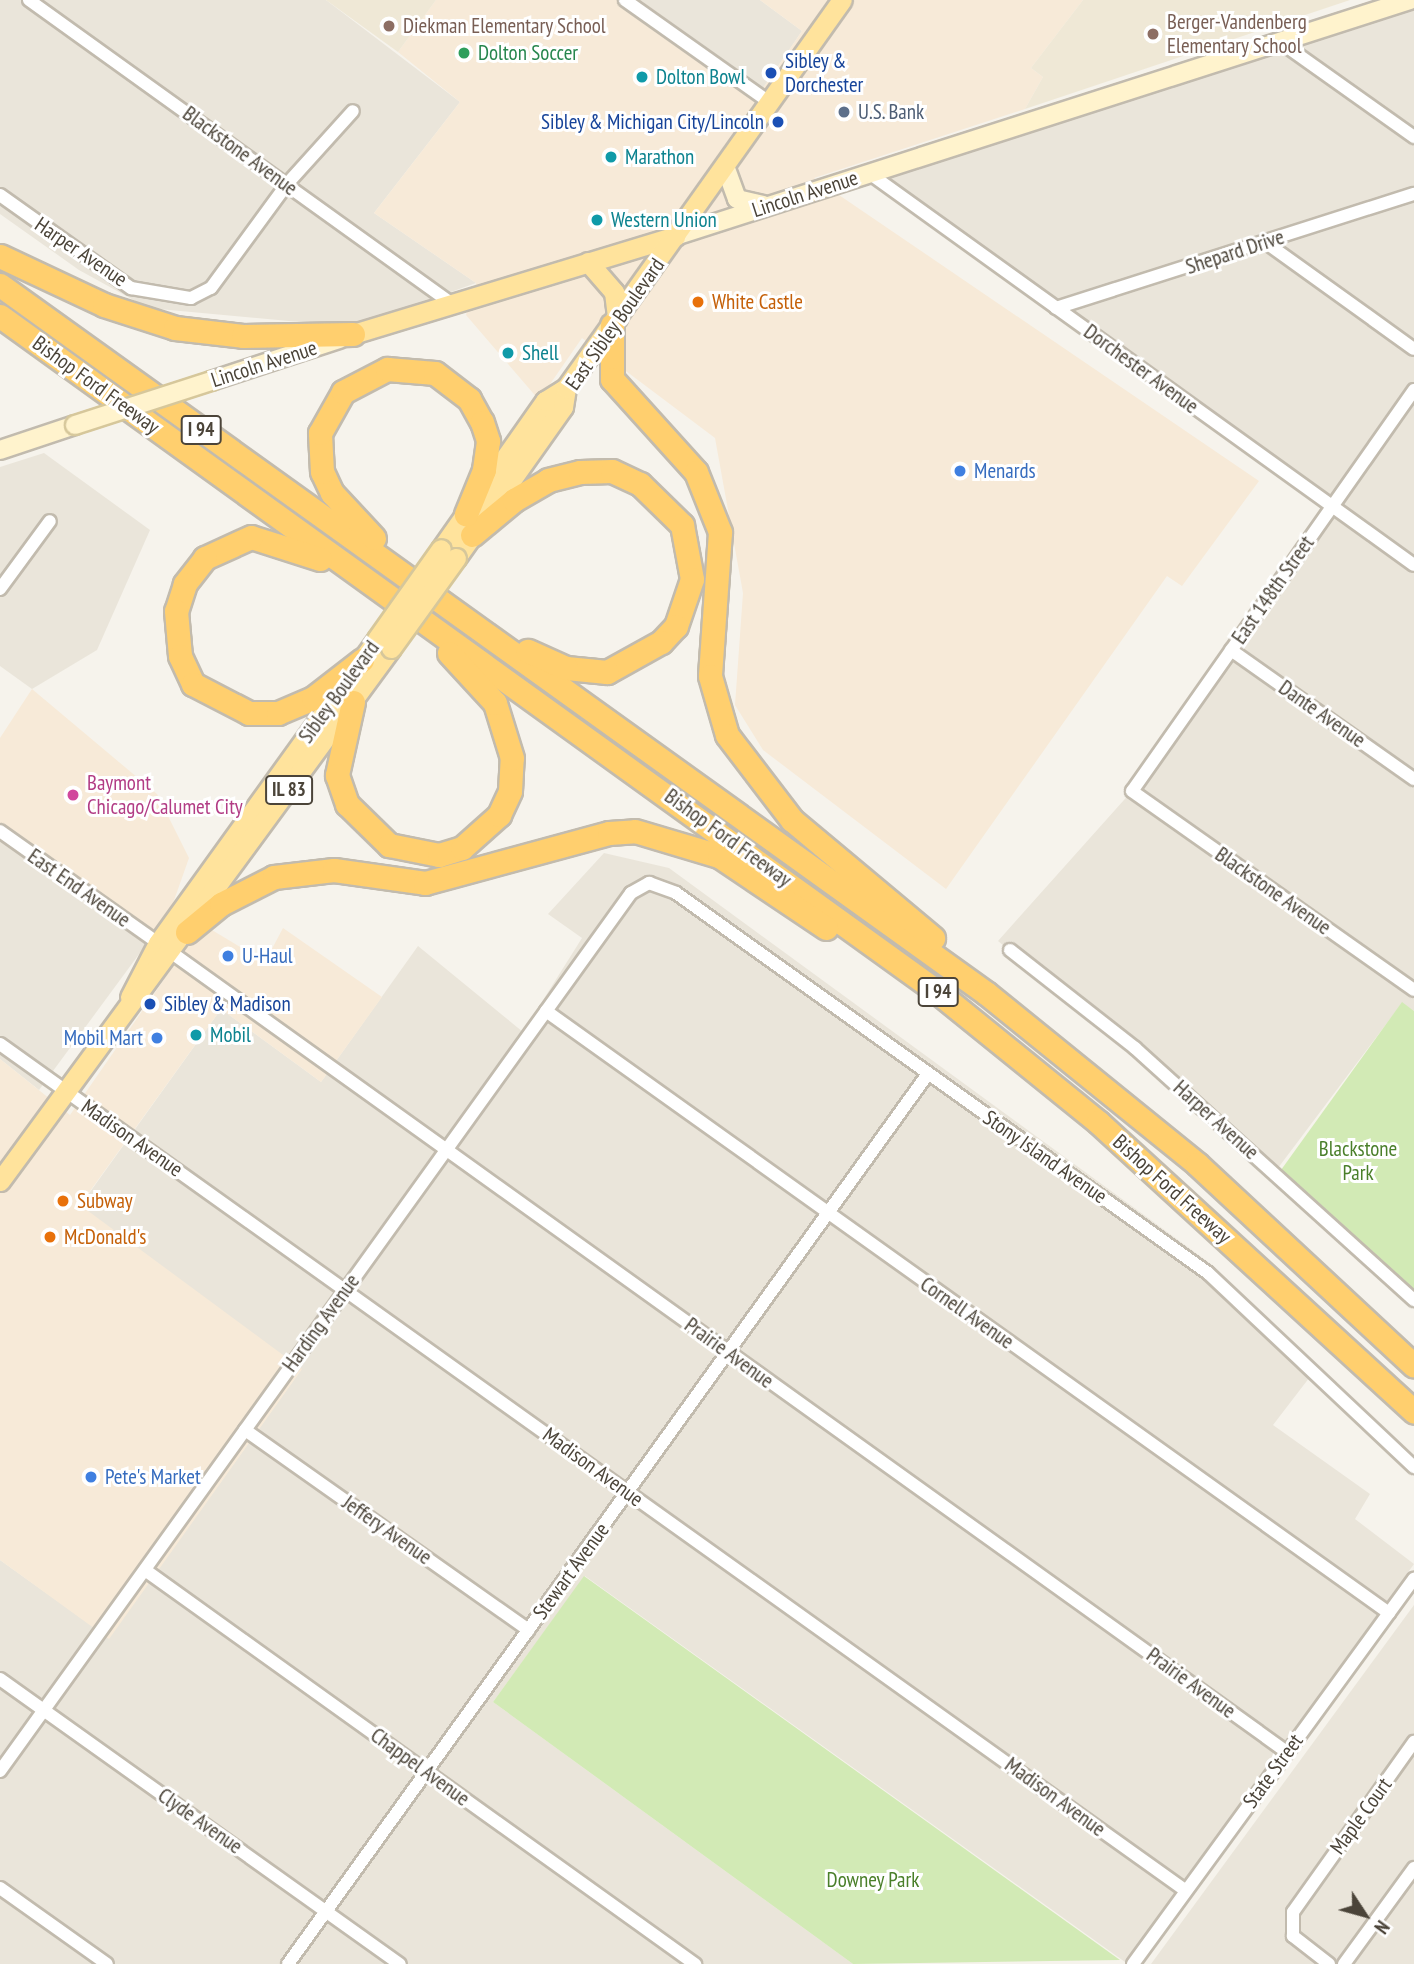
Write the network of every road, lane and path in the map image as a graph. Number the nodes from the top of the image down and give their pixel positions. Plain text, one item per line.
1 (29, 0) edge
2 (625, 0) edge
3 (842, 0) edge
4 (1410, 0) edge
5 (1279, 41) junction
6 (769, 102) junction
7 (353, 111) dead end
8 (1414, 137) edge
9 (724, 166) junction
10 (869, 173) junction
11 (287, 184) junction
12 (1414, 194) edge
13 (0, 195) edge
14 (767, 205) junction
15 (675, 236) junction
16 (1265, 242) junction
17 (0, 256) edge
18 (588, 262) junction
19 (0, 285) edge
20 (451, 303) junction
21 (1056, 308) junction
22 (0, 316) edge
23 (614, 321) junction
24 (353, 334) junction
25 (1414, 349) edge
26 (1414, 390) edge
27 (0, 450) edge
28 (1332, 506) junction
29 (50, 520) dead end
30 (469, 524) junction
31 (1414, 565) edge
32 (352, 569) junction
33 (403, 573) junction
34 (0, 589) edge
35 (423, 620) junction
36 (488, 636) junction
37 (384, 644) junction
38 (1231, 650) junction
39 (362, 660) junction
40 (353, 702) junction
41 (1414, 779) edge
42 (1132, 791) joint
43 (0, 831) edge
44 (649, 883) joint
45 (187, 932) junction
46 (165, 948) junction
47 (1010, 950) dead end
48 (1413, 988) edge
49 (935, 990) junction
50 (986, 993) junction
51 (546, 1011) junction
52 (0, 1044) edge
53 (927, 1075) junction
54 (66, 1091) junction
55 (447, 1149) junction
56 (0, 1181) edge
57 (827, 1214) junction
58 (346, 1289) junction
59 (1414, 1300) edge
60 (728, 1352) junction
61 (1414, 1366) edge
62 (1414, 1412) edge
63 (245, 1430) junction
64 (1414, 1467) edge
65 (628, 1492) junction
66 (145, 1570) junction
67 (1414, 1578) edge
68 (1389, 1612) junction
69 (528, 1630) junction
70 (0, 1679) edge
71 (44, 1710) junction
72 (1414, 1742) edge
73 (1287, 1752) junction
74 (0, 1771) edge
75 (427, 1771) junction
76 (1414, 1868) edge
77 (0, 1888) edge
78 (1186, 1891) junction
79 (326, 1911) junction
80 (107, 1964) edge
81 (288, 1964) edge
82 (400, 1964) edge
83 (695, 1964) edge
84 (1133, 1964) edge
85 (1329, 1964) edge
86 (1344, 1964) edge

1 - 11 street, Blackstone Avenue
2 - 6 street
3 - 6 main road, East Sibley Boulevard
4 - 5 street, Lincoln Avenue
5 - 8 street
5 - 10 street, Lincoln Avenue
6 - 9 main road, East Sibley Boulevard
7 - 11 street, Harper Avenue
9 - 14 street
9 - 15 main road, East Sibley Boulevard
10 - 14 street, Lincoln Avenue
10 - 21 street, Dorchester Avenue
11 - 13 street, Harper Avenue
11 - 20 street, Blackstone Avenue
12 - 16 street, Shepard Drive
14 - 15 street, Lincoln Avenue
15 - 18 main road, Lincoln Avenue
15 - 23 main road, East Sibley Boulevard
16 - 21 street, Shepard Drive
16 - 25 street
17 - 24 highway
18 - 20 main road, Lincoln Avenue
18 - 23 main road
19 - 33 highway, Bishop Ford Freeway / I 94
20 - 24 main road, Lincoln Avenue
21 - 28 street, Dorchester Avenue
22 - 32 highway, Bishop Ford Freeway / I 94
23 - 30 main road, East Sibley Boulevard
23 - 50 highway
24 - 27 street, Lincoln Avenue, bridge
26 - 28 street, East 148th Street
28 - 31 street, Dorchester Avenue
28 - 38 street, East 148th Street
29 - 34 street
30 - 33 highway
30 - 36 highway
30 - 37 main road, IL 83, bridge
32 - 35 highway, Bishop Ford Freeway / I 94
32 - 39 highway
33 - 36 highway, Bishop Ford Freeway / I 94
35 - 40 highway
35 - 49 highway, Bishop Ford Freeway / I 94
36 - 50 highway, Bishop Ford Freeway / I 94
37 - 39 main road, Sibley Boulevard
37 - 40 main road, Sibley Boulevard / IL 83
38 - 41 street, Dante Avenue
38 - 42 street, East 148th Street
39 - 46 main road, Sibley Boulevard
40 - 45 main road, Sibley Boulevard / IL 83
42 - 48 street, Blackstone Avenue
43 - 46 street, East End Avenue
44 - 51 street, Harding Avenue
44 - 53 street, Stony Island Avenue
45 - 46 main road, Sibley Boulevard / IL 83
45 - 49 highway
46 - 54 main road, Sibley Boulevard / IL 83
46 - 55 street, Prairie Avenue
47 - 59 street, Harper Avenue
49 - 62 highway, Bishop Ford Freeway / I 94
50 - 61 highway, Bishop Ford Freeway / I 94
51 - 55 street, Harding Avenue
51 - 57 street, Cornell Avenue
52 - 54 street, Madison Avenue
53 - 57 street, Stewart Avenue
53 - 64 street, Stony Island Avenue
54 - 56 main road, Sibley Boulevard / IL 83
54 - 58 street, Madison Avenue
55 - 58 street, Harding Avenue
55 - 60 street, Prairie Avenue
57 - 60 street, Stewart Avenue
57 - 68 street, Cornell Avenue
58 - 63 street, Harding Avenue
58 - 65 street, Madison Avenue
60 - 65 street, Stewart Avenue
60 - 73 street, Prairie Avenue
63 - 66 street, Harding Avenue
63 - 69 street, Jeffery Avenue
65 - 69 street, Stewart Avenue
65 - 78 street, Madison Avenue
66 - 71 street, Harding Avenue
66 - 75 street, Chappel Avenue
67 - 68 street, State Street
68 - 73 street, State Street
69 - 75 street, Stewart Avenue
70 - 71 street, Clyde Avenue
71 - 74 street, Harding Avenue
71 - 79 street, Clyde Avenue
72 - 85 street, Maple Court
73 - 78 street, State Street
75 - 79 street, Stewart Avenue
75 - 83 street, Chappel Avenue
76 - 86 street
77 - 80 street
78 - 84 street, State Street
79 - 81 street, Stewart Avenue
79 - 82 street, Clyde Avenue

